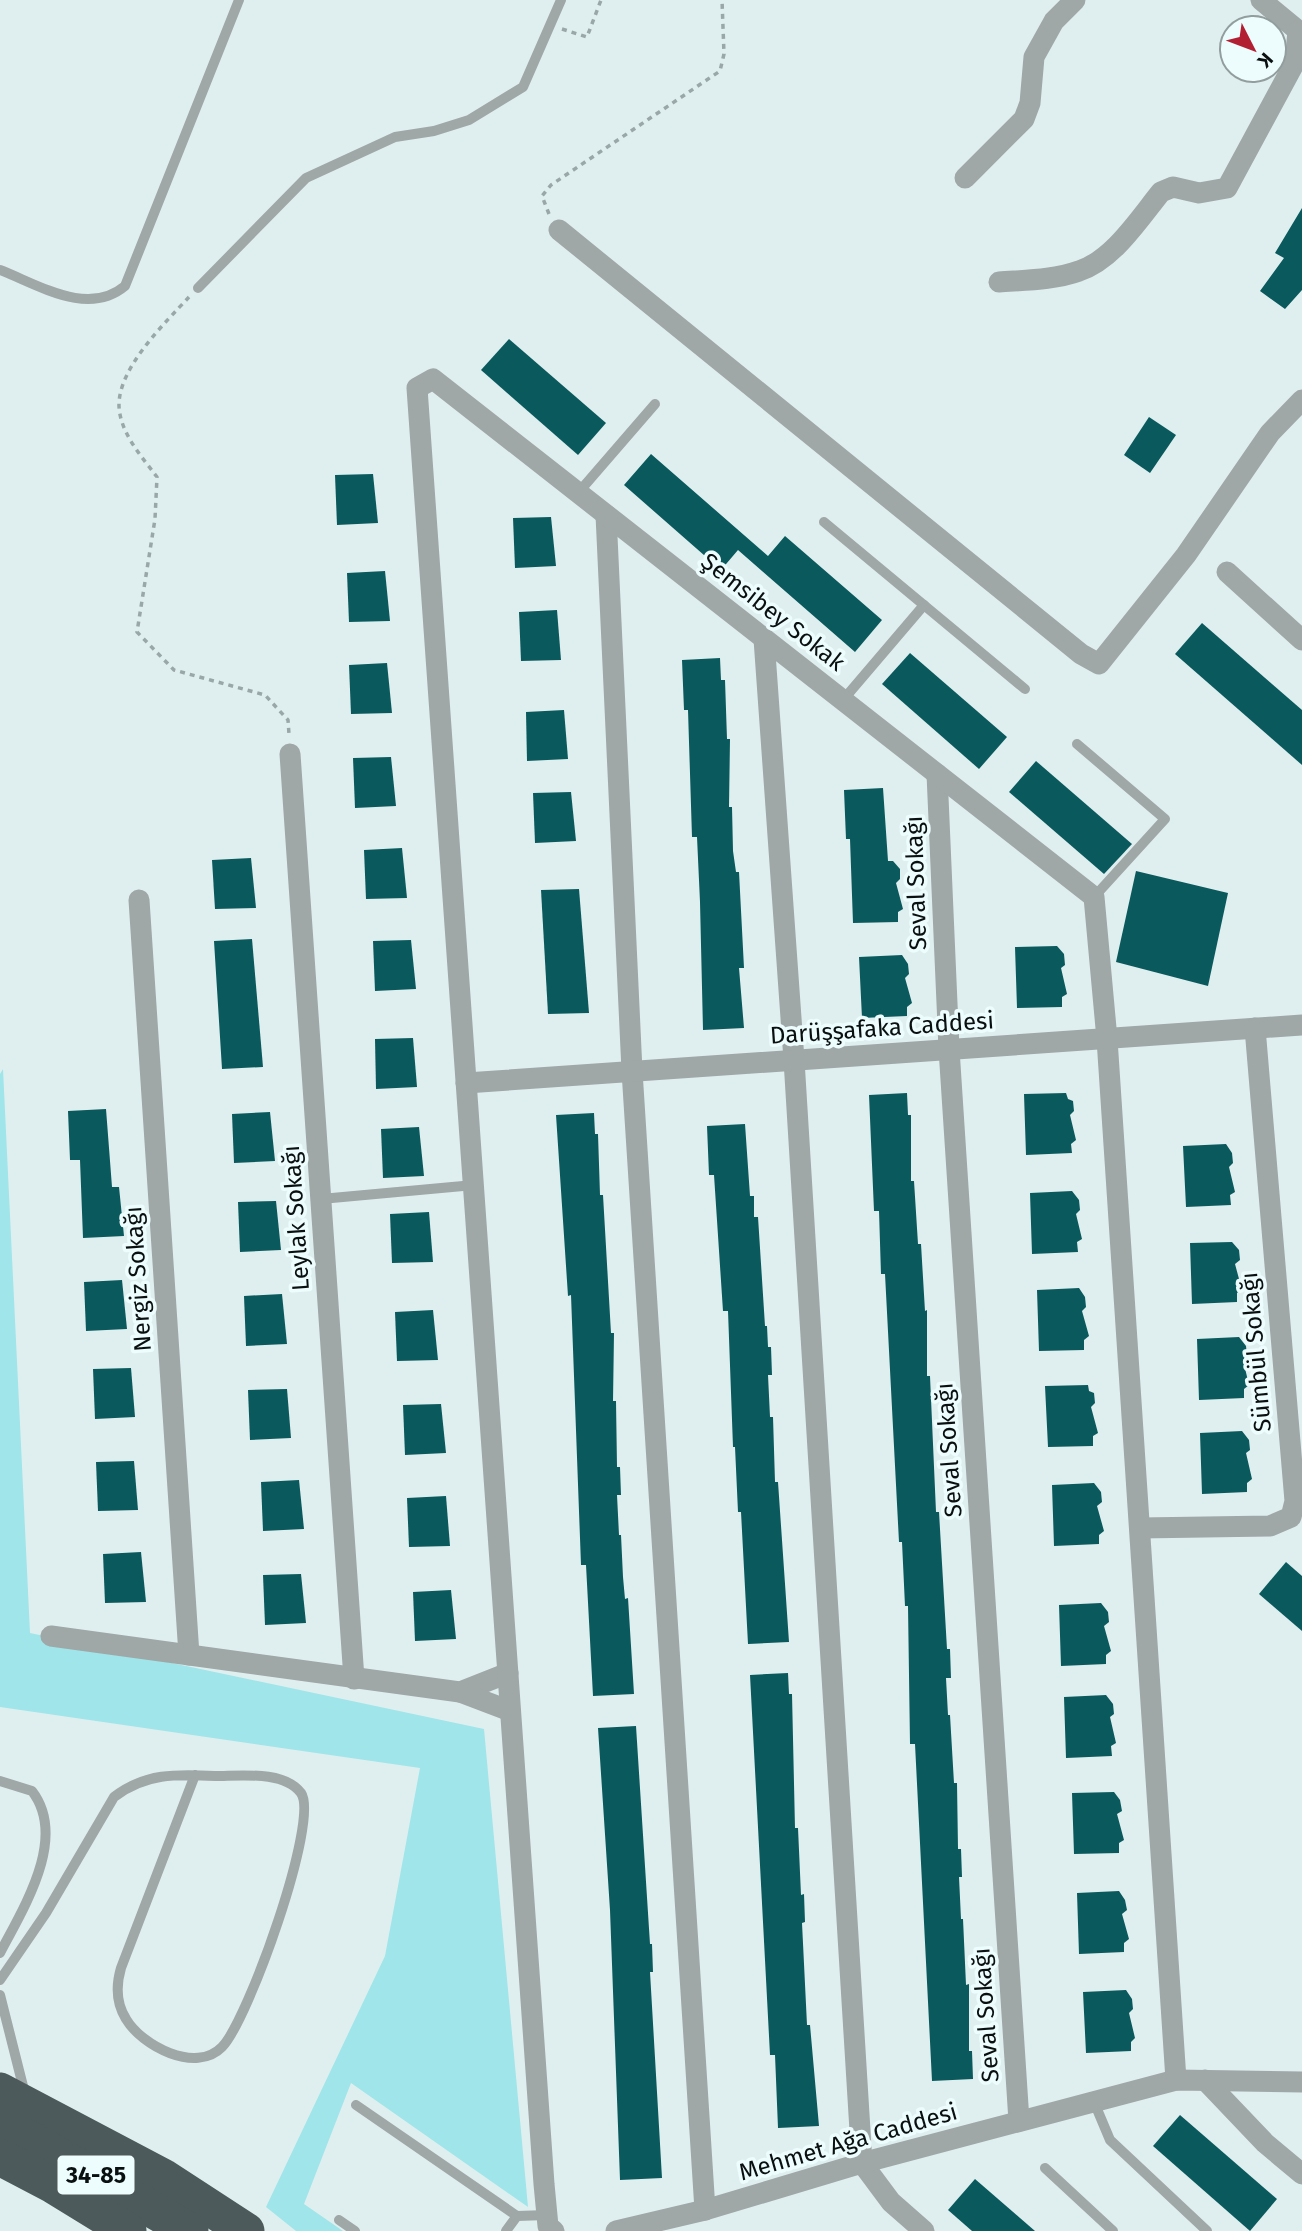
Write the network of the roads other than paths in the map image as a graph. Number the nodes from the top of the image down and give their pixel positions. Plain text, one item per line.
1 (239, 0) edge
2 (561, 0) edge
3 (1074, 0) edge
4 (1261, 0) edge
5 (1300, 32) edge
6 (965, 178) dead end
7 (559, 230) road end
8 (0, 270) edge
9 (999, 282) dead end
10 (198, 288) road end
11 (1302, 400) edge
12 (656, 404) dead end
13 (578, 493) junction
14 (606, 515) junction
15 (824, 522) dead end
16 (1227, 572) dead end
17 (924, 605) junction
18 (764, 639) junction
19 (1302, 640) edge
20 (1025, 689) dead end
21 (843, 700) junction
22 (1077, 744) dead end
23 (290, 754) road end
24 (937, 774) junction
25 (1094, 897) junction
26 (139, 900) dead end
27 (1302, 1025) edge
28 (1255, 1028) junction
29 (1107, 1038) junction
30 (949, 1049) junction
31 (794, 1060) junction
32 (632, 1072) junction
33 (466, 1083) junction
34 (474, 1185) junction
35 (321, 1199) junction
36 (1140, 1528) junction
37 (51, 1636) dead end
38 (189, 1655) junction
39 (508, 1673) junction
40 (354, 1679) junction
41 (460, 1692) junction
42 (510, 1712) junction
43 (195, 1775) junction
44 (0, 1781) edge
45 (0, 1953) edge
46 (0, 1980) edge
47 (0, 1995) edge
48 (1176, 2080) junction
49 (1205, 2080) junction
50 (1302, 2082) edge
51 (1094, 2102) junction
52 (9, 2105) edge
53 (356, 2105) dead end
54 (1019, 2121) junction
55 (0, 2157) edge
56 (862, 2163) junction
57 (1045, 2168) dead end
58 (1302, 2174) edge
59 (705, 2210) junction
60 (517, 2216) junction
61 (339, 2220) dead end
62 (550, 2224) edge
63 (624, 2230) edge
64 (128, 2231) edge
65 (190, 2231) edge
66 (246, 2231) edge
67 (355, 2231) edge
68 (506, 2231) edge
69 (924, 2231) edge
70 (1113, 2231) edge
71 (1207, 2231) edge

1 - 8 lane
2 - 10 lane
3 - 6 street
4 - 5 street
5 - 9 street
7 - 11 street
12 - 13 lane
13 - 14 street, Şemsibey Sokak
13 - 33 street, Şemsibey Sokak
14 - 18 street, Şemsibey Sokak
14 - 32 street
15 - 17 lane
16 - 19 street
17 - 20 lane
17 - 21 lane
18 - 21 street, Şemsibey Sokak
18 - 31 street
21 - 24 street, Şemsibey Sokak
22 - 25 lane
23 - 35 street, Leylak Sokağı
24 - 25 street, Şemsibey Sokak
24 - 30 street, Seval Sokağı
25 - 29 street
26 - 38 street, Nergiz Sokağı
27 - 28 street, Darüşşafaka Caddesi
28 - 29 street, Darüşşafaka Caddesi
28 - 36 street, Sümbül Sokağı
29 - 30 street, Darüşşafaka Caddesi
29 - 36 street
30 - 31 street, Darüşşafaka Caddesi
30 - 54 street, Seval Sokağı
31 - 32 street, Darüşşafaka Caddesi
31 - 56 street
32 - 33 street, Darüşşafaka Caddesi
32 - 59 street
33 - 34 street
34 - 35 lane
34 - 39 street
35 - 40 street, Leylak Sokağı
36 - 48 street
37 - 38 street
38 - 40 street
39 - 41 street
39 - 42 street
40 - 41 street
41 - 42 street
42 - 62 street
43 - 43 lane
43 - 46 lane
44 - 45 lane
47 - 52 lane
48 - 49 street, Mehmet Ağa Caddesi
48 - 51 street, Mehmet Ağa Caddesi
49 - 50 street, Mehmet Ağa Caddesi
49 - 58 street
51 - 54 street, Mehmet Ağa Caddesi
51 - 71 lane
52 - 65 highway, 34-85
52 - 66 highway
53 - 60 lane
54 - 56 street, Mehmet Ağa Caddesi
55 - 64 highway, 34-85
56 - 59 street, Mehmet Ağa Caddesi
56 - 69 street
57 - 70 lane
59 - 63 street, Mehmet Ağa Caddesi
60 - 62 lane
60 - 68 lane
61 - 67 lane

